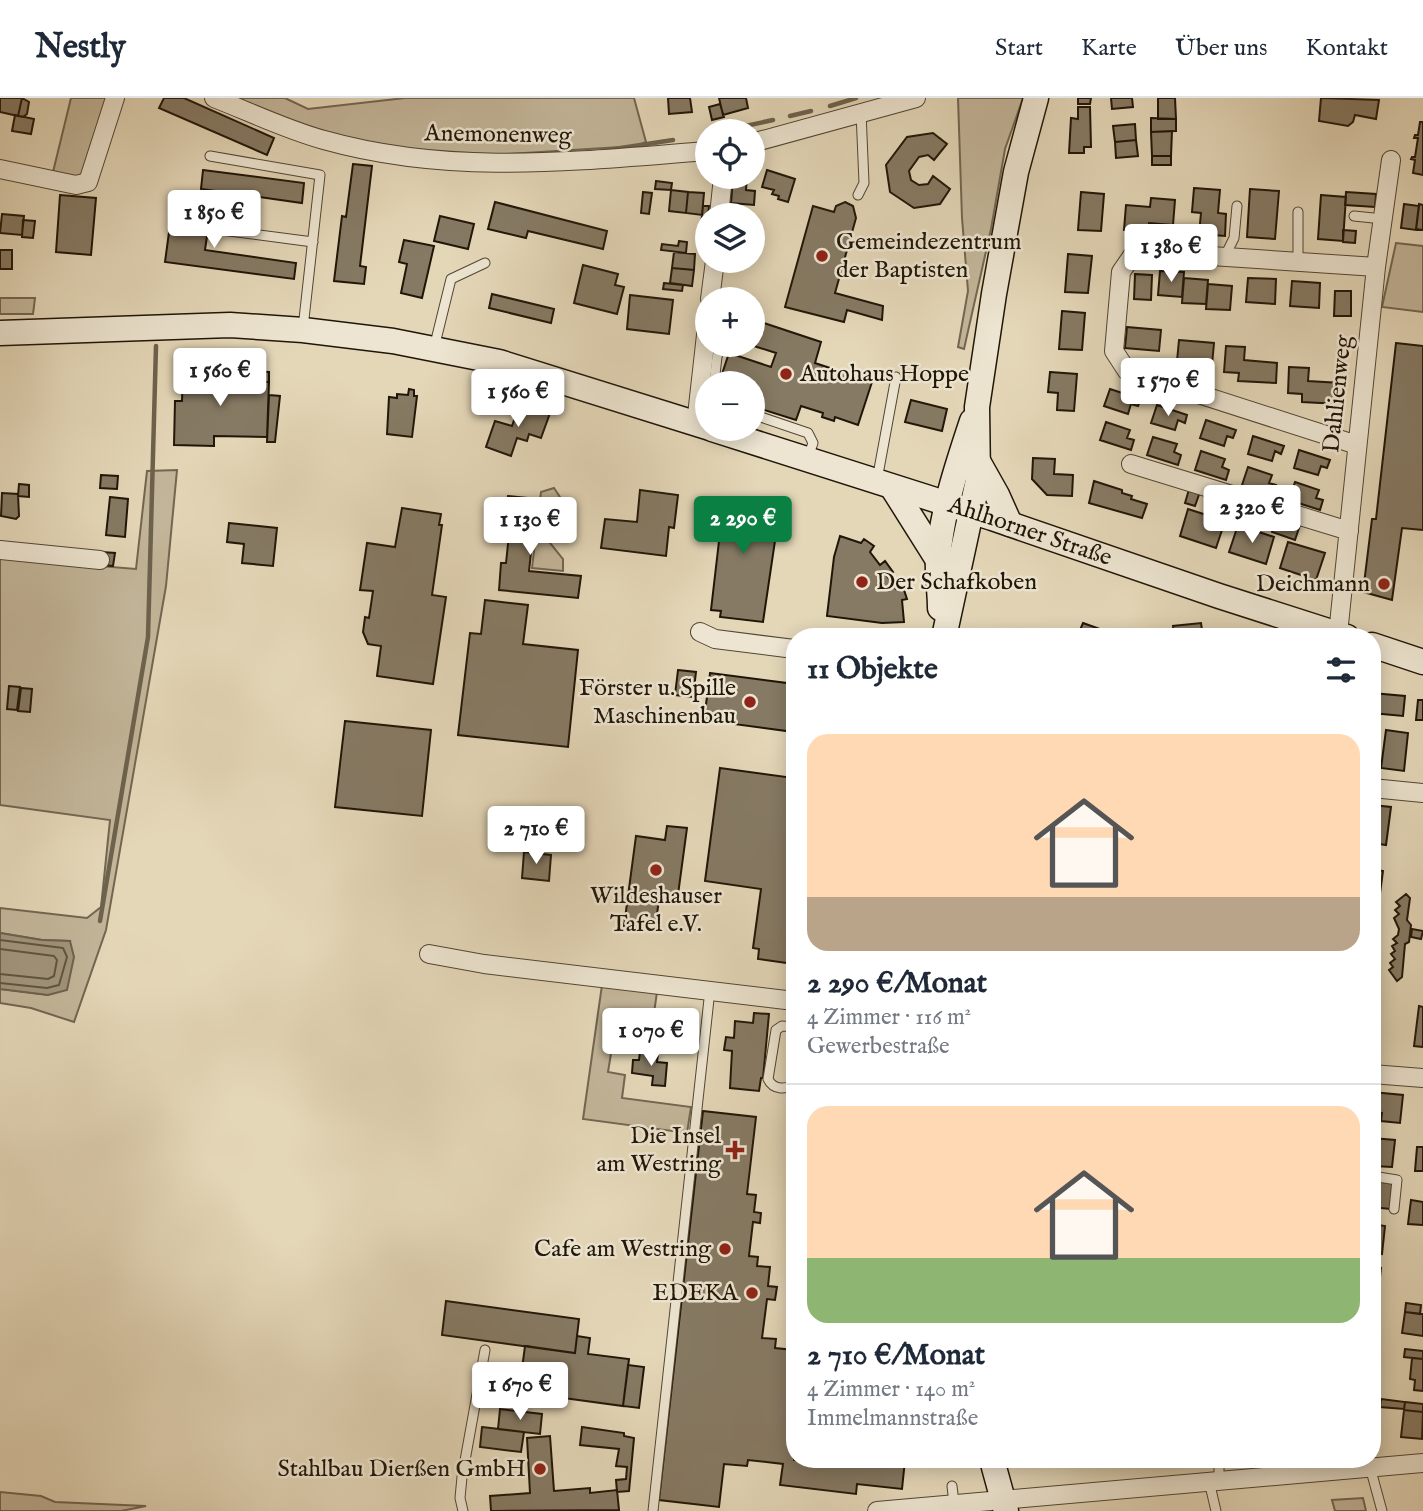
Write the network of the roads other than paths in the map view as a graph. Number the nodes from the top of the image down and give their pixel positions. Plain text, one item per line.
1 (115, 98) edge
2 (214, 98) edge
3 (916, 98) edge
4 (1036, 98) edge
5 (861, 112) junction
6 (765, 139) edge
7 (695, 152) edge
8 (210, 156) dead end
9 (1391, 160) dead end
10 (0, 169) edge
11 (858, 195) dead end
12 (1237, 206) dead end
13 (1298, 212) dead end
14 (1354, 216) dead end
15 (1383, 219) junction
16 (221, 230) dead end
17 (313, 242) junction
18 (1225, 256) junction
19 (485, 262) dead end
20 (1298, 262) junction
21 (1376, 267) junction
22 (303, 330) junction
23 (0, 332) edge
24 (434, 348) junction
25 (896, 377) dead end
26 (977, 407) junction
27 (765, 418) edge
28 (695, 424) edge
29 (750, 441) edge
30 (1357, 445) junction
31 (808, 459) junction
32 (979, 463) junction
33 (1131, 464) dead end
34 (884, 484) junction
35 (959, 507) junction
36 (1010, 524) junction
37 (1349, 531) junction
38 (0, 550) edge
39 (100, 560) dead end
40 (938, 560) junction
41 (942, 628) edge
42 (944, 628) edge
43 (1318, 628) edge
44 (1343, 628) edge
45 (700, 632) dead end
46 (786, 648) edge
47 (1381, 648) edge
48 (1423, 662) edge
49 (1381, 789) edge
50 (1423, 793) edge
51 (429, 954) dead end
52 (710, 990) junction
53 (786, 999) edge
54 (786, 1026) edge
55 (1381, 1074) edge
56 (1423, 1078) edge
57 (786, 1087) edge
58 (1381, 1177) edge
59 (1394, 1209) dead end
60 (485, 1350) dead end
61 (1423, 1463) edge
62 (1381, 1466) edge
63 (994, 1468) edge
64 (1217, 1468) edge
65 (1260, 1468) edge
66 (1370, 1468) edge
67 (1214, 1481) junction
68 (1005, 1505) edge
69 (463, 1511) edge
70 (653, 1511) edge
71 (877, 1511) edge
72 (1216, 1511) edge
73 (1382, 1511) edge

1 - 10 street
2 - 7 street, Anemonenweg
3 - 5 street
4 - 26 street
5 - 6 street
5 - 11 lane
8 - 17 lane
9 - 15 street, Dahlienweg
12 - 18 lane
13 - 20 lane
14 - 15 lane
15 - 21 street, Dahlienweg
16 - 17 lane
17 - 22 lane
18 - 20 street
18 - 30 street
19 - 24 lane
20 - 21 street
21 - 30 street, Dahlienweg
22 - 23 street, Ahlhorner Straße
22 - 24 street, Ahlhorner Straße
24 - 28 street, Ahlhorner Straße
25 - 34 lane
26 - 32 street
26 - 35 street
27 - 31 lane
29 - 31 street, Ahlhorner Straße
30 - 37 street, Dahlienweg
31 - 34 street, Ahlhorner Straße
32 - 35 street
32 - 36 street
33 - 37 street
34 - 35 street, Ahlhorner Straße
34 - 40 street
35 - 36 street, Ahlhorner Straße
35 - 40 street
35 - 42 street
36 - 43 street, Ahlhorner Straße
37 - 44 street, Dahlienweg
38 - 39 street
40 - 41 street
45 - 46 street
47 - 48 street
49 - 50 street
51 - 52 street
52 - 53 street
52 - 70 lane
54 - 57 lane
55 - 56 street
58 - 59 lane
60 - 69 lane
61 - 62 street
63 - 68 street
64 - 67 lane
65 - 67 street
66 - 73 lane
67 - 68 street
67 - 72 lane
68 - 71 street

